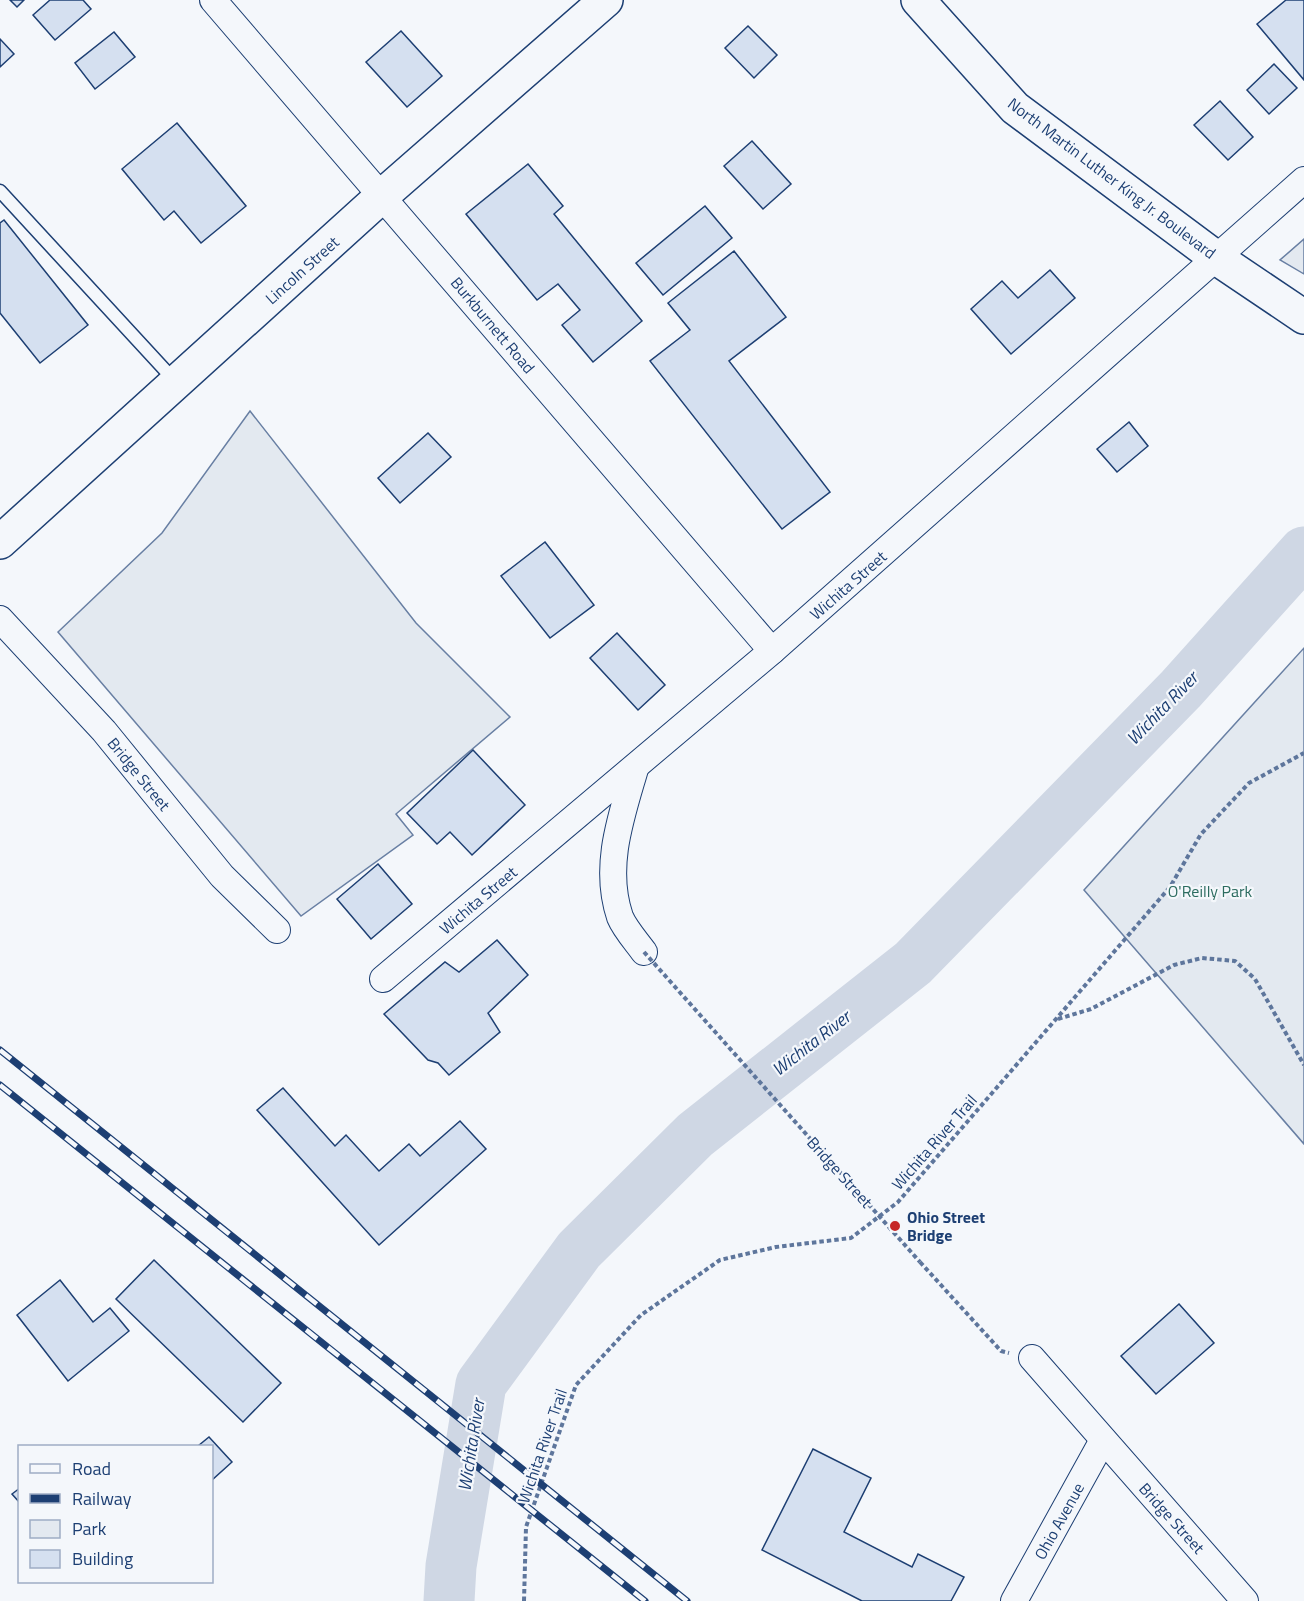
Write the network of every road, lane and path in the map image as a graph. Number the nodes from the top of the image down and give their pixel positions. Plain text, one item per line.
1 (213, 0) edge
2 (606, 0) edge
3 (918, 0) edge
4 (1304, 180) edge
5 (0, 191) edge
6 (383, 195) junction
7 (1215, 257) junction
8 (1301, 315) edge
9 (177, 383) junction
10 (0, 542) edge
11 (0, 619) edge
12 (772, 651) junction
13 (1304, 753) edge
14 (1304, 758) edge
15 (1293, 760) junction
16 (635, 769) junction
17 (277, 930) dead end
18 (644, 952) joint
19 (383, 979) dead end
20 (1057, 1019) junction
21 (1304, 1065) edge
22 (1032, 1358) joint
23 (1103, 1440) junction
24 (524, 1601) edge
25 (1014, 1601) edge
26 (1245, 1601) edge

1 - 6 street, Burkburnett Road
2 - 6 main road, Lincoln Street
3 - 7 main road, North Martin Luther King Jr. Boulevard
4 - 7 street, Wichita Street
5 - 9 lane
6 - 9 main road, Lincoln Street
6 - 12 street, Burkburnett Road
7 - 8 main road, North Martin Luther King Jr. Boulevard
7 - 12 street, Wichita Street
9 - 10 main road, Lincoln Street
11 - 17 street, Bridge Street
12 - 16 street, Wichita Street
13 - 15 path, Wichita River Trail
14 - 15 path
15 - 20 path, Wichita River Trail
16 - 18 street
16 - 19 street, Wichita Street
18 - 22 path, Bridge Street, bridge
20 - 21 path
20 - 24 path, Wichita River Trail
22 - 23 street, Bridge Street
23 - 25 street, Ohio Avenue
23 - 26 street, Bridge Street

